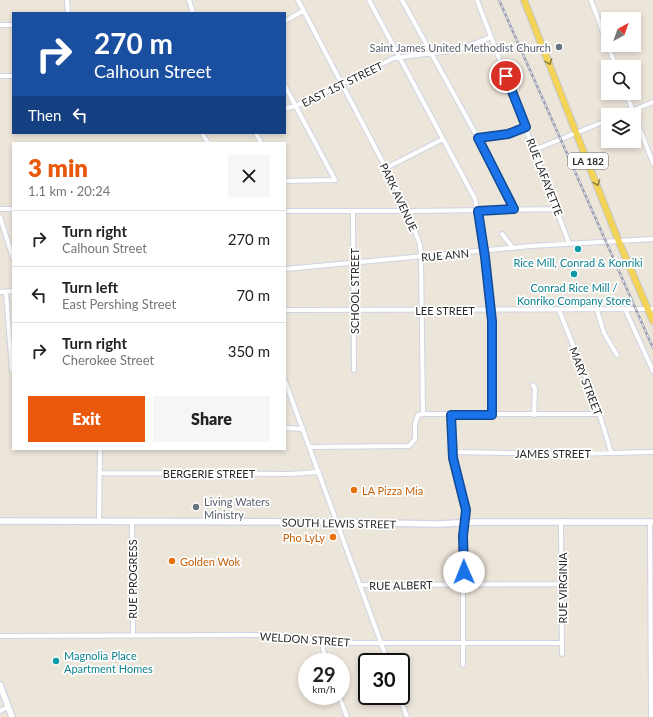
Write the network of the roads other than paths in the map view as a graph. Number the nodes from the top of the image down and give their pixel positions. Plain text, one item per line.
1 (67, 0) edge
2 (189, 0) edge
3 (298, 0) edge
4 (369, 0) edge
5 (402, 0) edge
6 (477, 0) edge
7 (524, 0) edge
8 (591, 0) edge
9 (303, 11) junction
10 (68, 12) edge
11 (193, 12) edge
12 (286, 20) edge
13 (0, 25) edge
14 (12, 25) edge
15 (491, 37) junction
16 (431, 54) junction
17 (399, 56) junction
18 (613, 60) edge
19 (0, 76) edge
20 (12, 76) edge
21 (341, 84) junction
22 (286, 88) edge
23 (653, 102) edge
24 (296, 106) junction
25 (638, 108) edge
26 (286, 109) edge
27 (601, 123) edge
28 (526, 127) junction
29 (641, 131) edge
30 (577, 132) junction
31 (478, 138) junction
32 (443, 139) junction
33 (534, 150) junction
34 (653, 162) edge
35 (386, 168) junction
36 (286, 180) edge
37 (0, 209) edge
38 (12, 209) edge
39 (514, 209) junction
40 (557, 209) junction
41 (286, 211) edge
42 (353, 211) junction
43 (478, 211) junction
44 (407, 212) junction
45 (0, 217) edge
46 (502, 234) dead end
47 (653, 239) edge
48 (619, 242) junction
49 (569, 243) junction
50 (513, 248) junction
51 (483, 252) junction
52 (12, 255) edge
53 (421, 257) junction
54 (353, 263) junction
55 (286, 269) edge
56 (12, 291) edge
57 (0, 292) edge
58 (6, 292) junction
59 (650, 309) edge
60 (286, 310) edge
61 (492, 310) junction
62 (559, 310) junction
63 (597, 310) junction
64 (625, 310) junction
65 (354, 311) junction
66 (422, 311) junction
67 (653, 321) edge
68 (617, 355) dead end
69 (12, 370) edge
70 (354, 370) dead end
71 (653, 371) edge
72 (286, 384) edge
73 (533, 384) dead end
74 (423, 414) junction
75 (599, 414) junction
76 (451, 415) junction
77 (492, 415) junction
78 (534, 415) junction
79 (286, 428) edge
80 (303, 429) junction
81 (310, 447) junction
82 (100, 450) edge
83 (452, 452) junction
84 (611, 452) junction
85 (653, 452) edge
86 (318, 472) junction
87 (100, 473) junction
88 (0, 521) edge
89 (99, 521) junction
90 (560, 521) junction
91 (132, 522) junction
92 (652, 522) edge
93 (338, 523) junction
94 (465, 523) junction
95 (652, 582) edge
96 (464, 584) junction
97 (562, 584) junction
98 (360, 585) junction
99 (0, 636) edge
100 (133, 636) junction
101 (323, 640) junction
102 (381, 643) junction
103 (464, 643) junction
104 (562, 643) junction
105 (652, 643) edge
106 (324, 653) edge
107 (385, 653) edge
108 (562, 654) dead end
109 (463, 665) dead end
110 (0, 685) edge
111 (342, 705) edge
112 (402, 705) edge
113 (8, 707) junction
114 (0, 711) edge
115 (12, 717) edge
116 (347, 717) edge
117 (407, 717) edge
118 (651, 717) edge

1 - 10 street
2 - 11 street
3 - 9 street, PARK AVENUE
4 - 17 street
5 - 16 street
6 - 15 street, RUE LAFAYETTE
7 -> 30 main road, LA 182
8 - 18 street
9 - 12 street
9 - 21 street, PARK AVENUE
13 - 14 street
15 - 16 street, EAST 1ST STREET
15 - 28 street, RUE LAFAYETTE
16 - 17 street, EAST 1ST STREET
16 - 31 street
17 - 21 street, EAST 1ST STREET
17 - 32 street
19 - 20 street
21 - 24 street, EAST 1ST STREET
21 - 35 street, PARK AVENUE
22 - 24 street
23 - 25 street
24 - 26 street, EAST 1ST STREET
24 - 36 street
27 - 30 street
28 - 31 street
28 - 33 street, RUE LAFAYETTE
29 - 34 street
30 - 33 street
30 -> 48 main road, LA 182
31 - 39 street
32 - 35 street
32 - 43 street
33 - 40 street, RUE LAFAYETTE
35 - 44 street, PARK AVENUE
37 - 38 street
39 - 40 street
39 - 43 street
40 - 49 street, RUE LAFAYETTE
41 - 42 street
42 - 44 street
42 - 54 street, SCHOOL STREET
43 - 44 street
43 - 51 street
44 - 53 street, PARK AVENUE
45 - 52 street
46 - 50 street
47 - 48 street, RUE ANN
48 - 49 street, RUE ANN
48 - 59 main road, LA 182
49 - 50 street, RUE ANN
50 - 51 street, RUE ANN
51 - 53 street, RUE ANN
51 - 61 street
53 - 54 street, RUE ANN
53 - 66 street, PARK AVENUE
54 - 55 street, RUE ANN
54 - 65 street, SCHOOL STREET
56 - 58 street
57 - 58 street
58 - 69 street
59 - 64 street, LEE STREET
59 - 67 main road, LA 182
60 - 65 street, LEE STREET
61 - 62 street, LEE STREET
61 - 66 street, LEE STREET
61 - 77 street
62 - 63 street, LEE STREET
62 - 75 street, MARY STREET
63 - 64 street, LEE STREET
63 - 68 street
64 - 71 street
65 - 66 street, LEE STREET
65 - 70 street, SCHOOL STREET
66 - 74 street, PARK AVENUE
72 - 80 street
73 - 78 street
74 - 76 street
74 - 81 street
75 - 78 street
75 - 84 street, MARY STREET
76 - 77 street
76 - 83 street
77 - 78 street
79 - 80 street
80 - 81 street
81 - 86 street
82 - 87 street
83 - 84 street, JAMES STREET
83 - 94 street
84 - 85 street, JAMES STREET
86 - 87 street, BERGERIE STREET
86 - 93 street
87 - 89 street
88 - 89 main road, SOUTH LEWIS STREET
89 - 91 main road, SOUTH LEWIS STREET
90 - 92 main road, SOUTH LEWIS STREET
90 - 94 main road, SOUTH LEWIS STREET
90 - 97 street, RUE VIRGINIA
91 - 93 main road, SOUTH LEWIS STREET
91 - 100 street, RUE PROGRESS
92 - 95 street
93 - 94 main road, SOUTH LEWIS STREET
93 - 98 street
94 - 96 street
95 - 105 street
96 - 97 street, RUE ALBERT
96 - 98 street, RUE ALBERT
96 - 103 street
97 - 104 street, RUE VIRGINIA
98 - 102 street
99 - 100 street, WELDON STREET
100 - 101 street, WELDON STREET
101 - 102 street, WELDON STREET
101 - 106 street
102 - 103 street, WELDON STREET
102 - 107 street
103 - 104 street, WELDON STREET
103 - 109 street
104 - 108 street, RUE VIRGINIA
105 - 118 street
110 - 113 main road
111 - 116 street
112 - 117 street
113 - 114 street
113 - 115 main road

